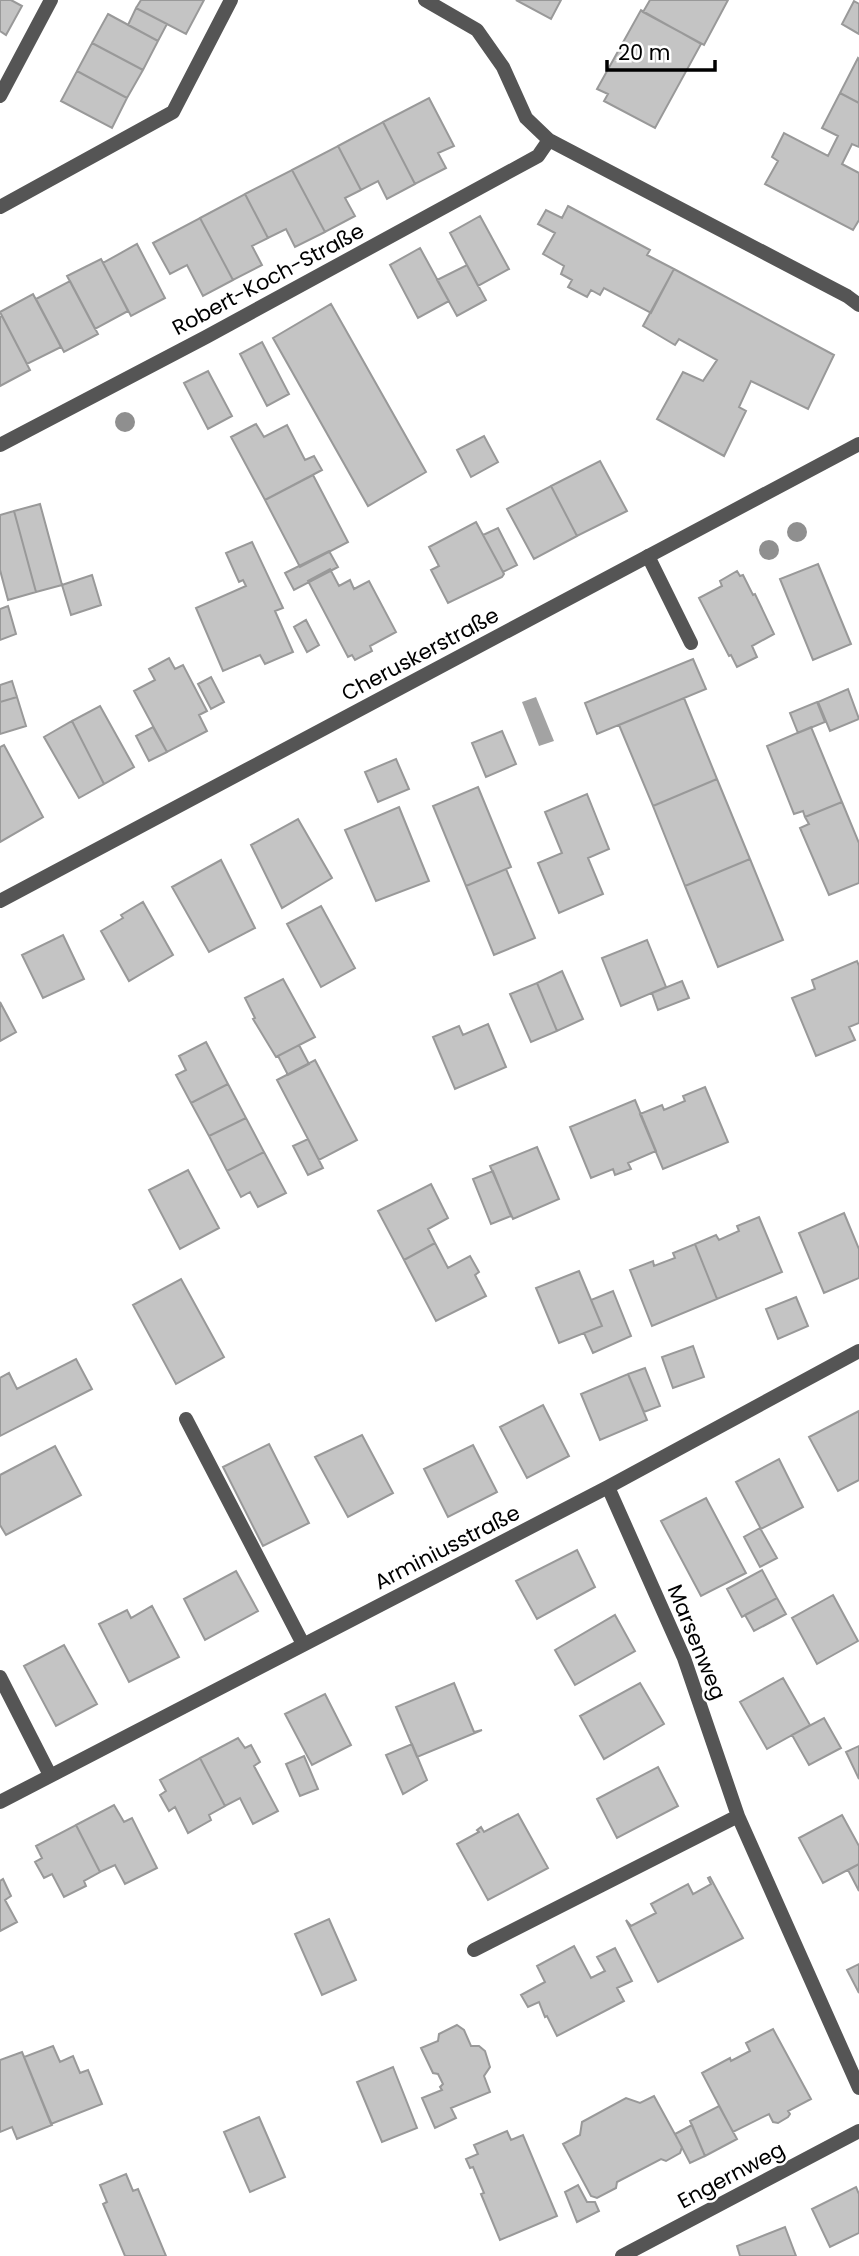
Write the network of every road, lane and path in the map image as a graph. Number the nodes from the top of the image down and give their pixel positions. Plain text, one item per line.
1 (51, 0) edge
2 (231, 0) edge
3 (425, 0) edge
4 (0, 96) edge
5 (549, 140) junction
6 (0, 207) edge
7 (859, 305) edge
8 (859, 444) edge
9 (0, 445) edge
10 (648, 556) junction
11 (691, 643) dead end
12 (0, 901) edge
13 (859, 1351) edge
14 (186, 1419) dead end
15 (608, 1487) junction
16 (303, 1644) junction
17 (0, 1677) edge
18 (50, 1775) junction
19 (0, 1802) edge
20 (738, 1816) junction
21 (474, 1950) dead end
22 (859, 2088) edge
23 (859, 2131) edge
24 (622, 2256) edge

1 - 4 street
2 - 6 street
3 - 5 street
5 - 7 street
5 - 9 street, Robert-Koch-Straße
8 - 10 street, Cheruskerstraße
10 - 11 street
10 - 12 street, Cheruskerstraße
13 - 15 street, Arminiusstraße
14 - 16 street
15 - 16 street, Arminiusstraße
15 - 20 street, Marsenweg
16 - 18 street, Arminiusstraße
17 - 18 street
18 - 19 street, Arminiusstraße
20 - 21 street
20 - 22 street, Marsenweg
23 - 24 street, Engernweg

